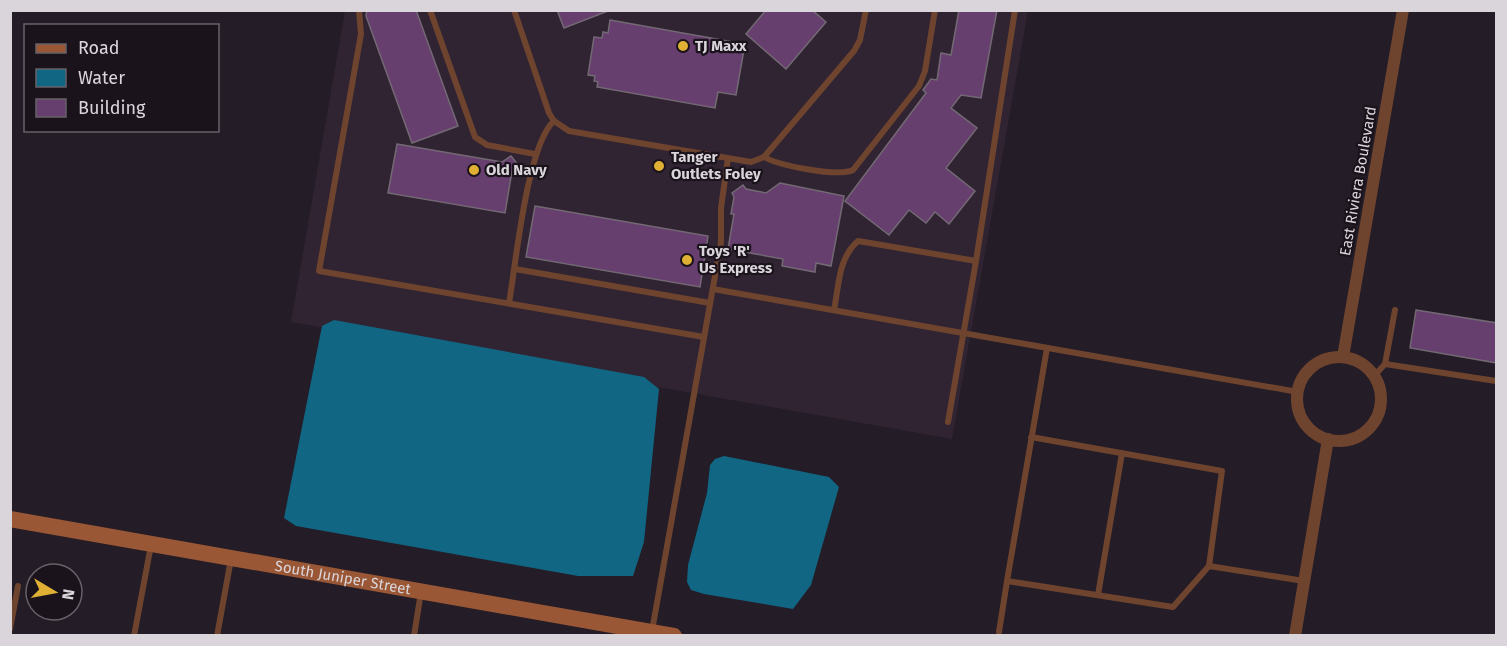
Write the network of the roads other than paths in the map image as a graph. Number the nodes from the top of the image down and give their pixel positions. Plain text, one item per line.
1 (359, 10) edge
2 (430, 10) edge
3 (514, 10) edge
4 (866, 10) edge
5 (935, 10) edge
6 (1015, 10) edge
7 (1403, 10) edge
8 (554, 121) junction
9 (535, 154) junction
10 (764, 157) junction
11 (728, 159) junction
12 (976, 261) junction
13 (515, 269) junction
14 (712, 289) junction
15 (509, 303) junction
16 (710, 303) junction
17 (834, 310) junction
18 (1395, 310) dead end
19 (964, 333) junction
20 (704, 337) junction
21 (1047, 348) junction
22 (1343, 357) junction
23 (1386, 364) junction
24 (1374, 376) junction
25 (1497, 381) edge
26 (1298, 392) junction
27 (948, 422) dead end
28 (1031, 437) junction
29 (1328, 439) junction
30 (1122, 453) junction
31 (10, 519) edge
32 (151, 544) junction
33 (231, 558) junction
34 (1209, 566) junction
35 (1007, 581) junction
36 (1304, 581) junction
37 (18, 586) dead end
38 (422, 592) junction
39 (1098, 595) junction
40 (10, 628) edge
41 (652, 632) junction
42 (999, 632) dead end
43 (134, 636) edge
44 (217, 636) edge
45 (414, 636) edge
46 (674, 636) edge
47 (1296, 636) edge

1 - 15 lane
2 - 9 lane
3 - 8 lane
4 - 10 lane
5 - 10 lane
6 - 12 lane
7 - 22 street, East Riviera Boulevard
8 - 9 lane
8 - 11 lane
9 - 13 lane
10 - 11 lane
11 - 14 lane
12 - 17 lane
12 - 19 lane
13 - 15 lane
13 - 16 lane
14 - 16 lane
14 - 17 lane
15 - 20 lane
16 - 20 lane
17 - 19 lane
18 - 23 lane
19 - 21 lane
19 - 27 lane
20 - 41 lane
21 - 26 lane
21 - 28 lane
22 - 24 street
22 - 26 street
23 - 24 lane
23 - 25 lane
24 - 29 street
26 - 29 street
28 - 30 lane
28 - 35 lane
29 - 36 street
30 - 34 lane
30 - 39 lane
31 - 32 street, South Juniper Street
32 - 33 street, South Juniper Street
32 - 43 lane
33 - 38 street, South Juniper Street
33 - 44 lane
34 - 36 lane
34 - 39 lane
35 - 39 lane
35 - 42 lane
36 - 47 street
37 - 40 lane
38 - 41 street, South Juniper Street
38 - 45 lane
41 - 46 street, South Juniper Street

